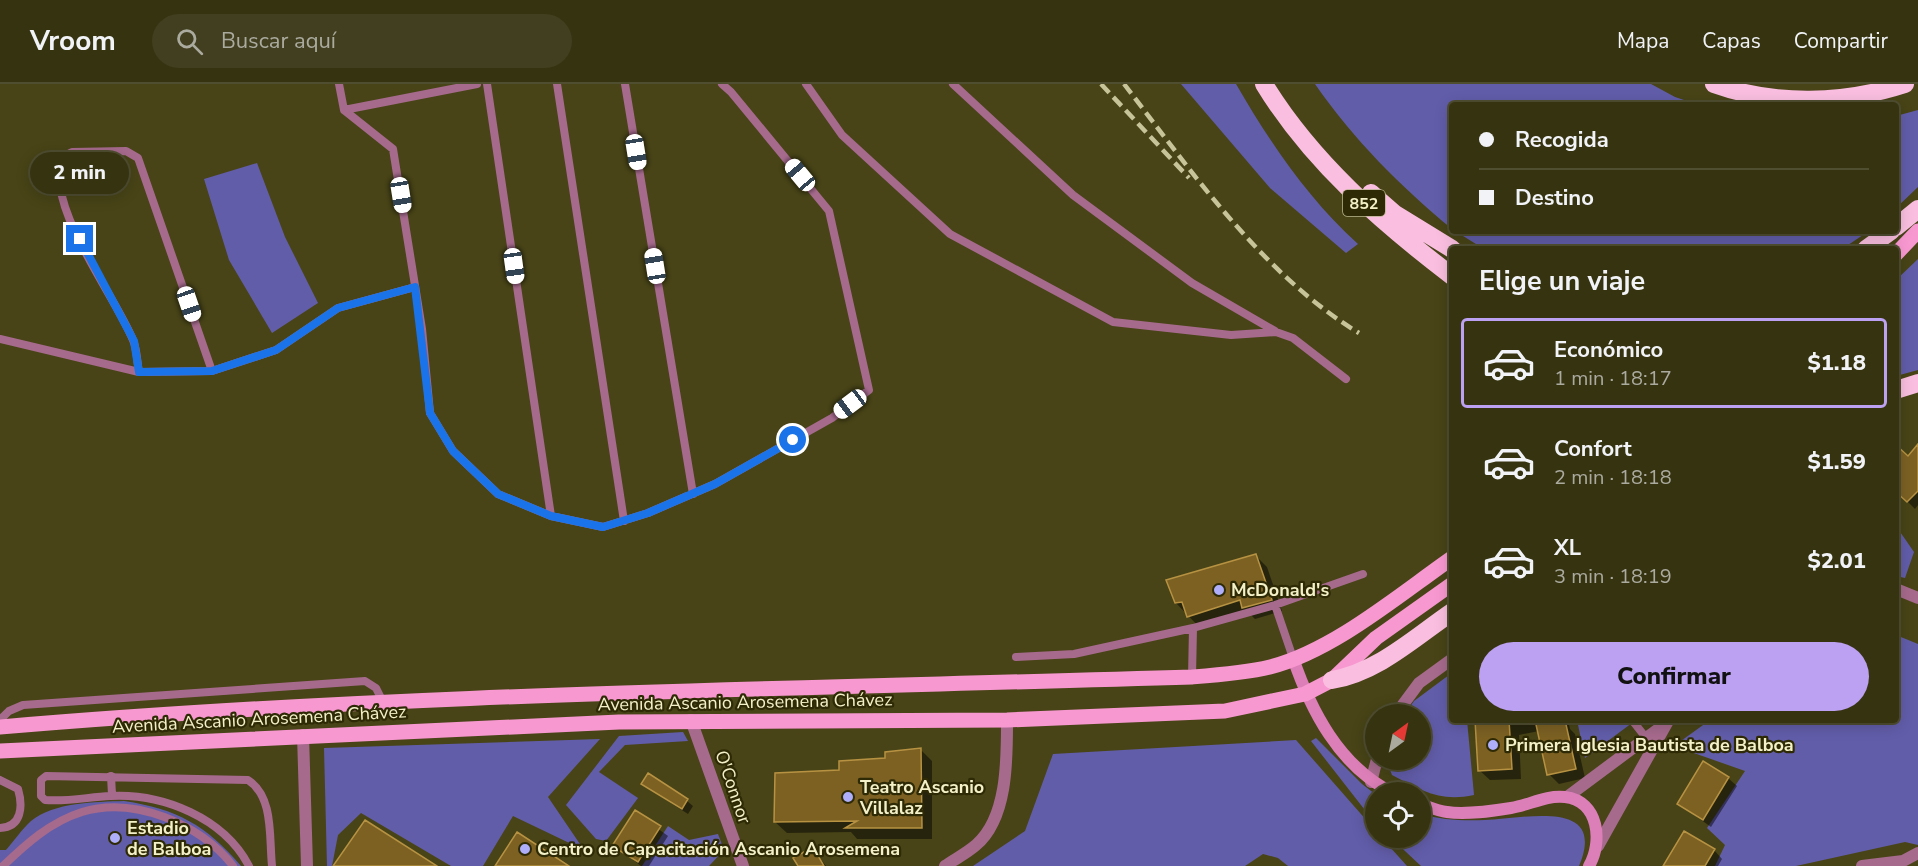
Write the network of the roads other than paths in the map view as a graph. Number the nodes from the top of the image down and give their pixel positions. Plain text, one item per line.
1 (339, 84) edge
2 (477, 84) edge
3 (487, 84) edge
4 (557, 84) edge
5 (625, 84) edge
6 (722, 84) edge
7 (806, 84) edge
8 (952, 84) edge
9 (1264, 84) edge
10 (1714, 84) edge
11 (1905, 84) edge
12 (344, 110) junction
13 (1287, 118) junction
14 (1918, 209) edge
15 (1899, 225) edge
16 (1918, 231) edge
17 (1887, 234) edge
18 (1870, 246) edge
19 (1449, 247) edge
20 (1899, 251) edge
21 (1449, 274) edge
22 (415, 287) junction
23 (1276, 332) junction
24 (0, 339) edge
25 (212, 371) junction
26 (139, 372) junction
27 (1346, 380) dead end
28 (1918, 383) edge
29 (1899, 389) edge
30 (693, 494) junction
31 (551, 516) junction
32 (624, 521) junction
33 (1449, 560) edge
34 (1363, 574) dead end
35 (1449, 586) edge
36 (1899, 590) edge
37 (1918, 598) edge
38 (1275, 604) junction
39 (1449, 614) edge
40 (1193, 628) junction
41 (1016, 657) dead end
42 (1293, 658) junction
43 (1449, 661) edge
44 (1192, 677) junction
45 (1332, 680) junction
46 (1305, 694) junction
47 (384, 702) junction
48 (1403, 704) edge
49 (0, 720) edge
50 (692, 720) junction
51 (1007, 720) junction
52 (1634, 723) edge
53 (1665, 723) edge
54 (1666, 723) edge
55 (0, 727) edge
56 (303, 735) junction
57 (1647, 739) junction
58 (0, 751) edge
59 (1374, 770) edge
60 (111, 776) junction
61 (0, 780) edge
62 (1371, 782) joint
63 (112, 795) junction
64 (1567, 797) junction
65 (1431, 807) edge
66 (0, 828) edge
67 (1598, 846) junction
68 (1918, 853) edge
69 (1905, 863) edge
70 (3, 866) edge
71 (233, 866) edge
72 (249, 866) edge
73 (272, 866) edge
74 (307, 866) edge
75 (743, 866) edge
76 (945, 866) edge
77 (1589, 866) edge
78 (1862, 866) edge

1 - 12 lane
2 - 12 lane
3 - 31 lane
4 - 32 lane
5 - 30 lane
6 - 30 lane
7 - 23 lane
8 - 23 lane
9 - 13 highway, 852
10 - 11 highway
12 - 22 lane
13 - 19 highway
13 - 21 highway, 852
14 - 15 highway
16 - 20 main road
17 - 18 highway
22 - 25 lane
22 - 31 lane
23 - 27 lane
24 - 26 lane
25 - 26 lane
25 - 26 lane
28 - 29 highway
30 - 32 lane
31 - 32 lane
33 - 42 main road, Avenida Ascanio Arosemena Chávez
34 - 38 lane
35 - 45 main road, Avenida Ascanio Arosemena Chávez
36 - 37 street
38 - 40 lane
38 - 42 lane
39 - 45 highway
40 - 41 lane
40 - 44 lane
42 - 44 main road, Avenida Ascanio Arosemena Chávez
42 - 46 street
43 - 48 street
44 - 47 main road, Avenida Ascanio Arosemena Chávez
45 - 46 main road, Avenida Ascanio Arosemena Chávez
46 - 51 main road, Avenida Ascanio Arosemena Chávez
46 - 62 street
47 - 49 lane
47 - 55 main road, Avenida Ascanio Arosemena Chávez
50 - 51 main road, Avenida Ascanio Arosemena Chávez
50 - 56 main road, Avenida Ascanio Arosemena Chávez
50 - 75 street, O'Connor
51 - 76 street
52 - 57 lane
53 - 57 street
54 - 67 street
56 - 58 main road, Avenida Ascanio Arosemena Chávez
56 - 74 street
57 - 64 street
59 - 62 street
60 - 63 lane
60 - 63 lane
60 - 73 lane
61 - 66 lane
63 - 72 lane
64 - 65 street
64 - 67 street
67 - 77 street
68 - 69 street
69 - 78 street
70 - 71 lane

